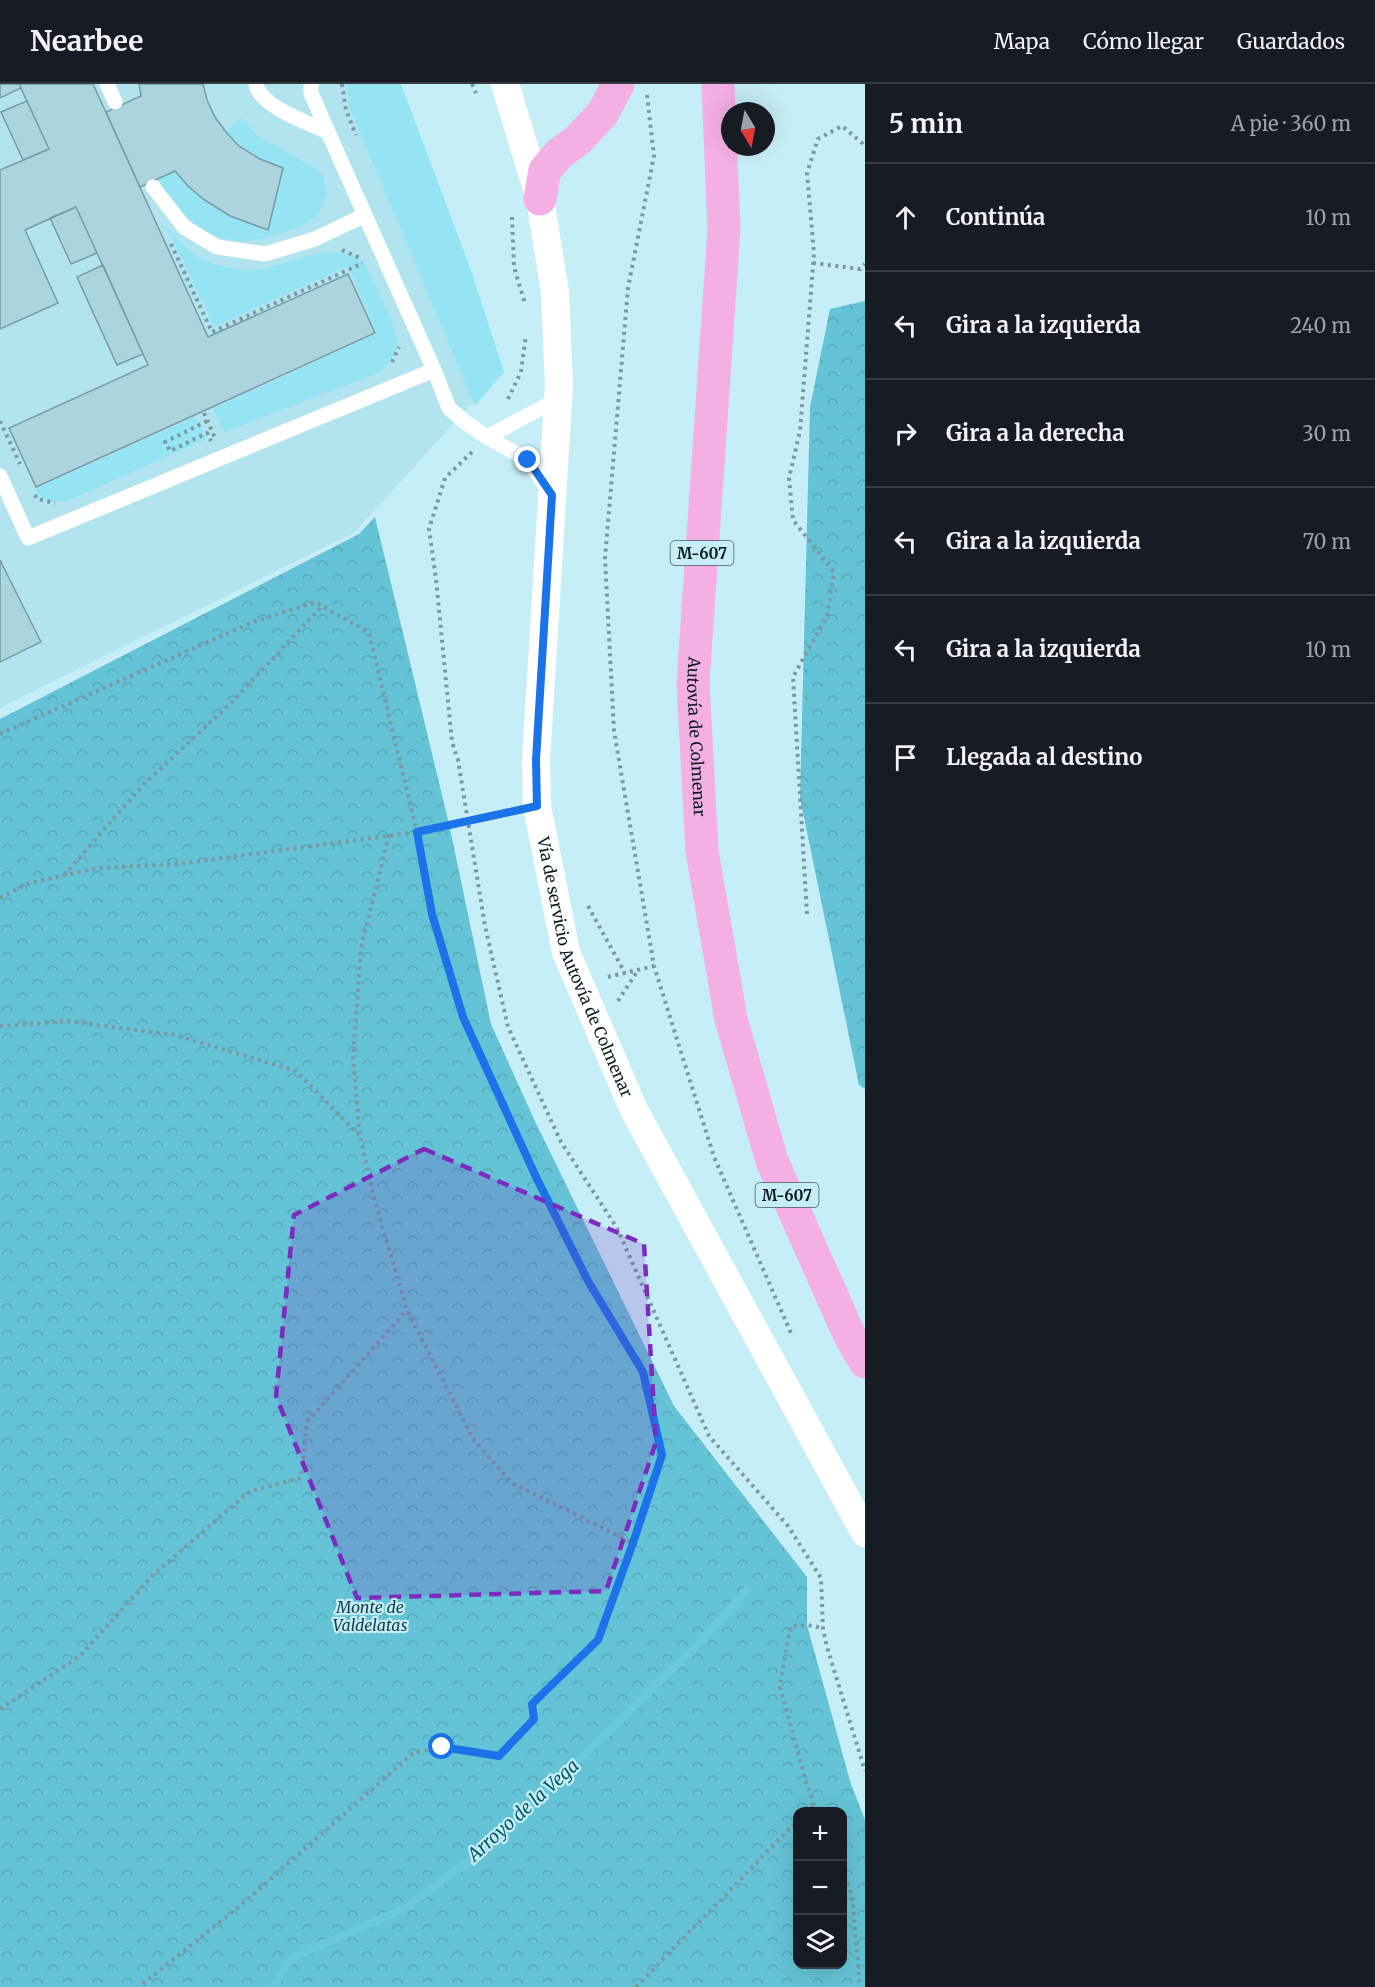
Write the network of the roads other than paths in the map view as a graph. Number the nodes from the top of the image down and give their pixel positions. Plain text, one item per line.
1 (107, 84) edge
2 (256, 84) edge
3 (311, 84) edge
4 (506, 84) edge
5 (618, 84) edge
6 (718, 84) edge
7 (115, 102) dead end
8 (328, 132) junction
9 (153, 187) dead end
10 (526, 206) junction
11 (365, 215) junction
12 (434, 370) junction
13 (558, 399) junction
14 (487, 437) junction
15 (0, 476) edge
16 (552, 495) junction
17 (865, 1362) edge
18 (865, 1533) edge

1 - 7 lane
2 - 8 lane
3 - 8 lane
4 - 10 street, Vía de servicio Autovía de Colmenar
5 - 10 highway
6 - 17 highway, Autovía de Colmenar / M-607
8 - 11 lane
9 - 11 lane
10 - 13 street, Vía de servicio Autovía de Colmenar
11 - 12 lane
12 - 14 lane
12 - 15 lane
13 - 14 lane
13 - 16 street, Vía de servicio Autovía de Colmenar
14 - 16 lane
16 - 18 street, Vía de servicio Autovía de Colmenar

